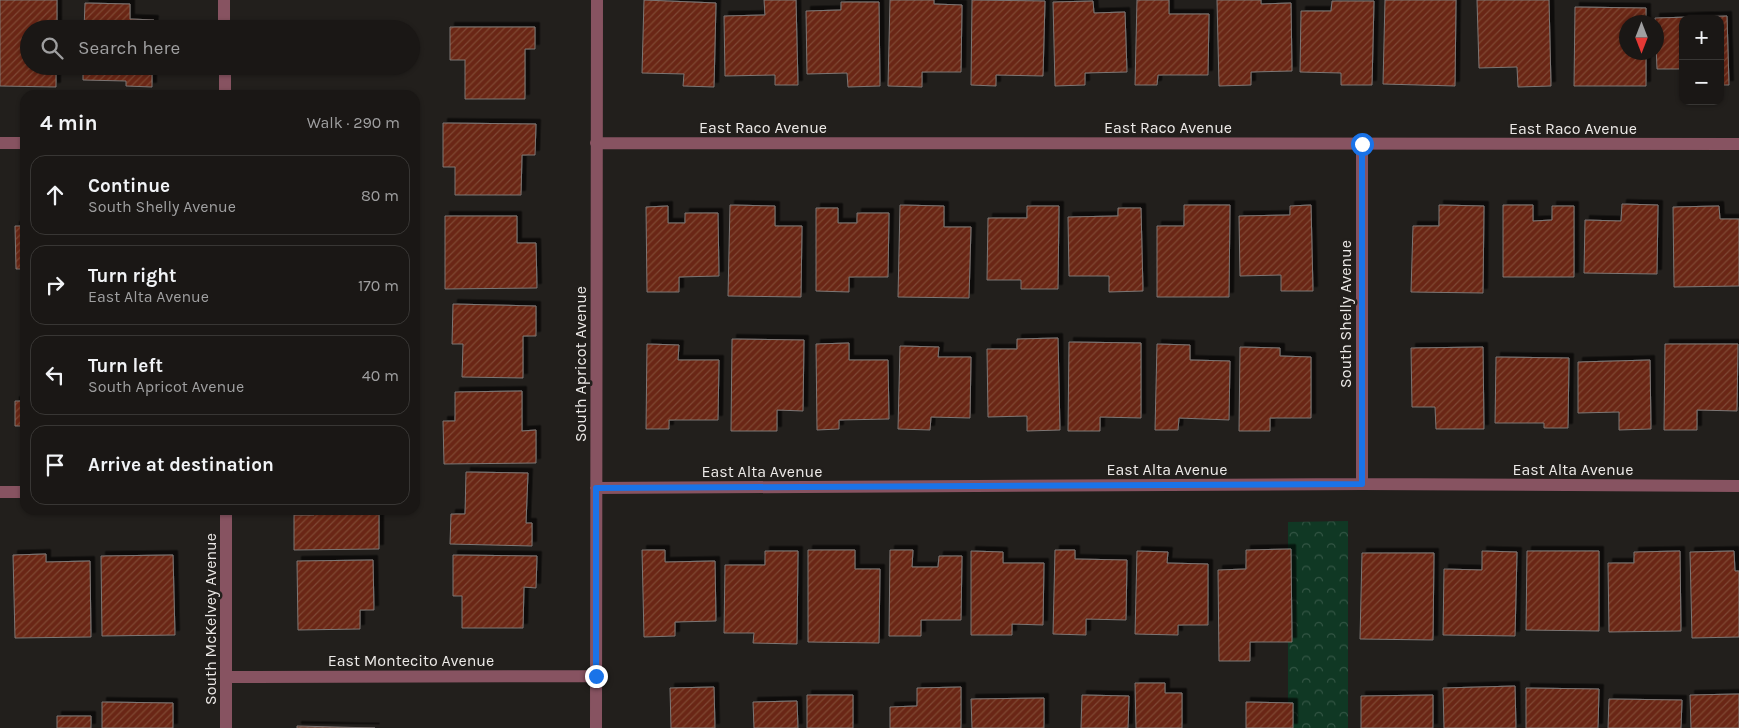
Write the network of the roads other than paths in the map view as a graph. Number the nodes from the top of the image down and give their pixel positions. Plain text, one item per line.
1 (224, 0) edge
2 (597, 0) edge
3 (224, 20) edge
4 (225, 75) edge
5 (225, 90) edge
6 (0, 143) edge
7 (20, 143) edge
8 (596, 143) junction
9 (1362, 144) junction
10 (1739, 144) edge
11 (1362, 484) junction
12 (1739, 486) edge
13 (596, 488) junction
14 (0, 492) edge
15 (20, 492) edge
16 (226, 515) edge
17 (596, 676) junction
18 (226, 677) junction
19 (226, 728) edge
20 (596, 728) edge

1 - 3 street
2 - 8 street, South Apricot Avenue
4 - 5 street
6 - 7 street
8 - 9 street, East Raco Avenue
8 - 13 street, South Apricot Avenue
9 - 10 street, East Raco Avenue
9 - 11 street, South Shelly Avenue
11 - 12 street, East Alta Avenue
11 - 13 street, East Alta Avenue
13 - 17 street, South Apricot Avenue
14 - 15 street
16 - 18 street, South McKelvey Avenue
17 - 18 street, East Montecito Avenue
17 - 20 street, South Apricot Avenue
18 - 19 street, South McKelvey Avenue

